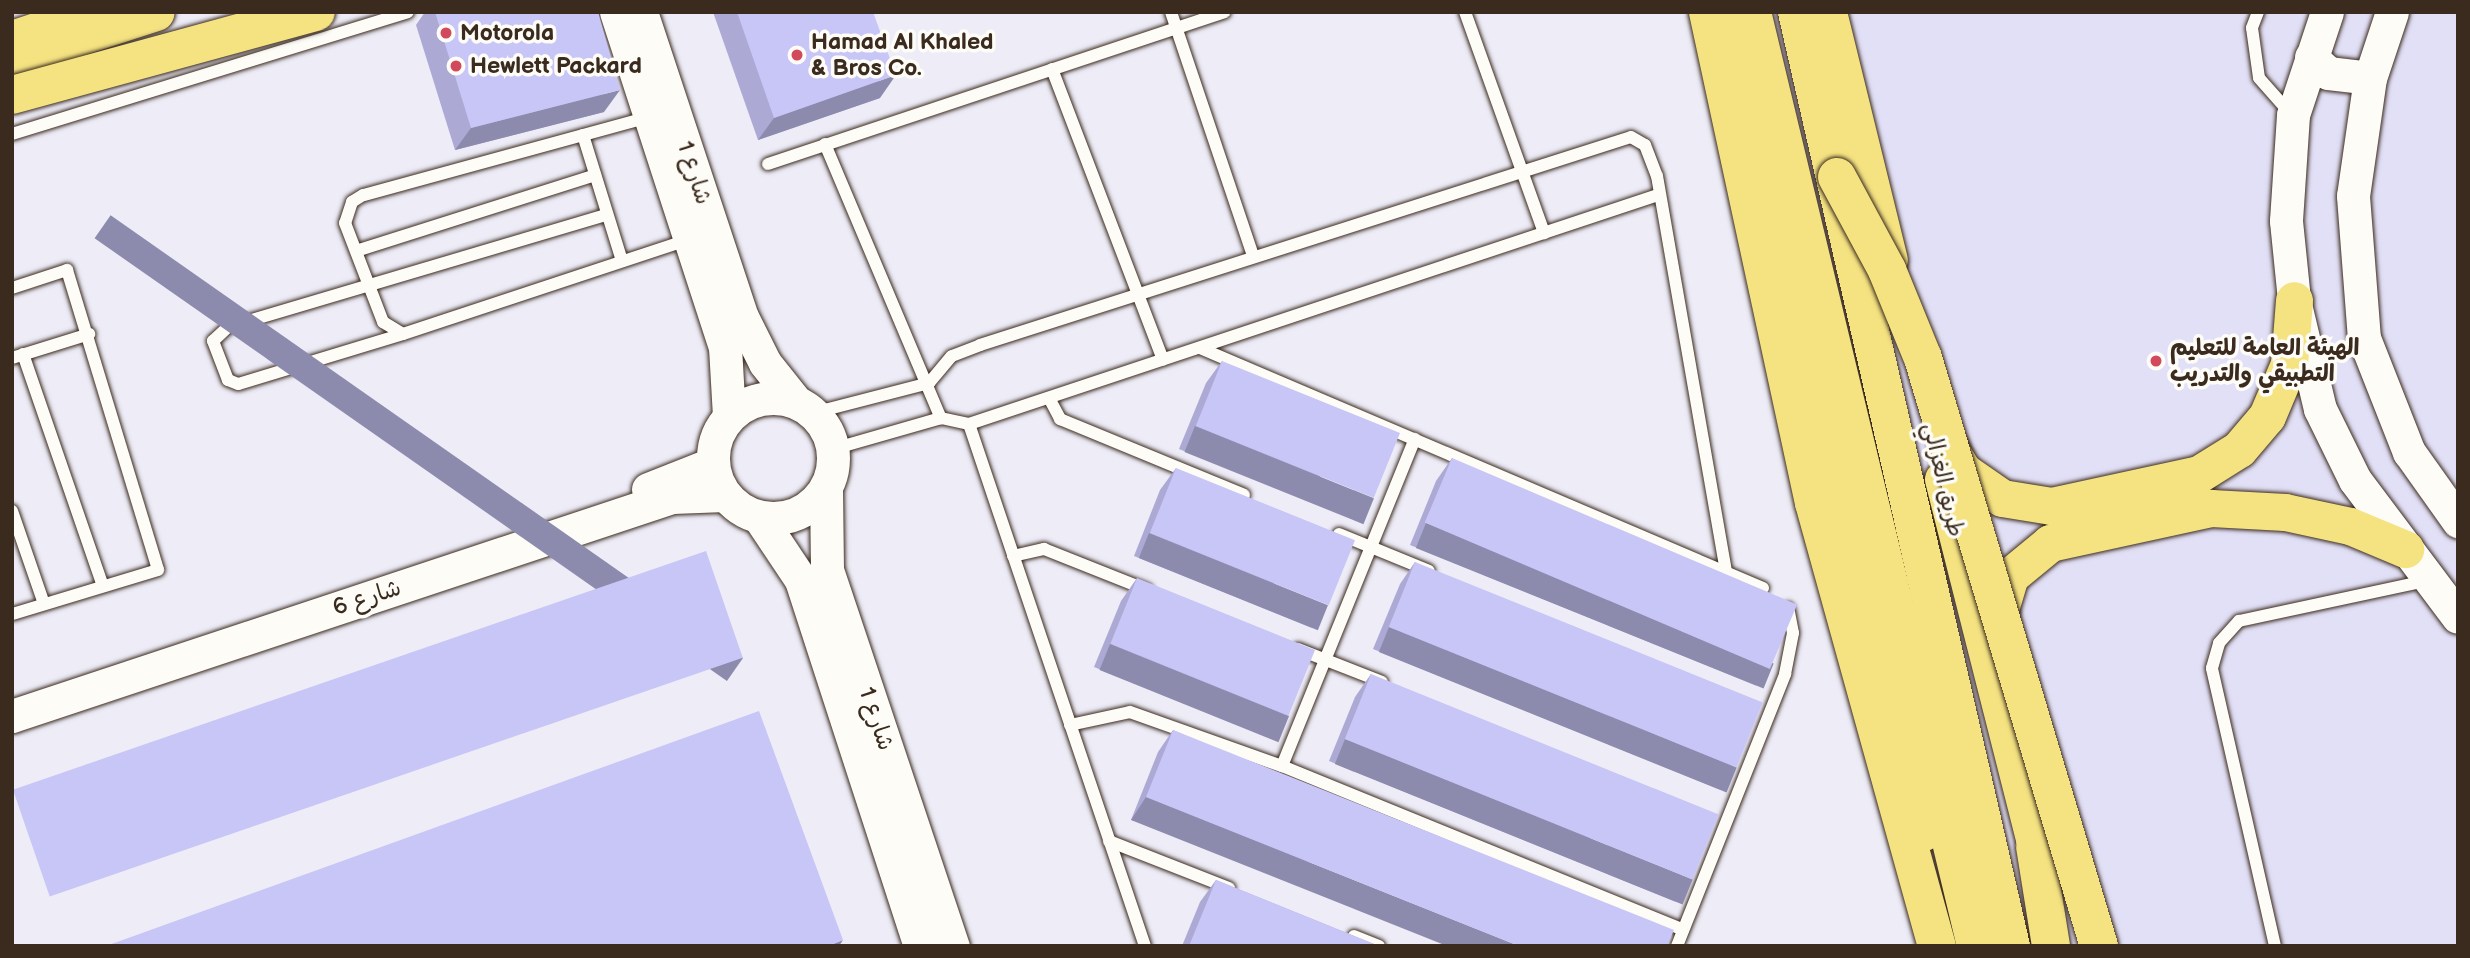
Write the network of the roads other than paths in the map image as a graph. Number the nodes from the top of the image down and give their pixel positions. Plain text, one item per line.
1 (96, 12) edge
2 (156, 12) edge
3 (316, 12) edge
4 (408, 12) edge
5 (616, 12) edge
6 (641, 12) edge
7 (1171, 12) edge
8 (1224, 12) edge
9 (1465, 12) edge
10 (1708, 12) edge
11 (1729, 12) edge
12 (1752, 12) edge
13 (1797, 12) edge
14 (1828, 12) edge
15 (2258, 12) edge
16 (2327, 12) edge
17 (2392, 12) edge
18 (212, 23) dead end
19 (1176, 28) junction
20 (12, 40) edge
21 (2311, 57) junction
22 (12, 59) edge
23 (1052, 69) junction
24 (2370, 78) junction
25 (192, 79) junction
26 (12, 95) edge
27 (662, 113) junction
28 (2293, 116) junction
29 (12, 134) edge
30 (583, 135) junction
31 (825, 144) junction
32 (768, 164) dead end
33 (1522, 168) junction
34 (595, 175) junction
35 (1837, 177) junction
36 (1658, 195) junction
37 (607, 215) junction
38 (1544, 233) junction
39 (702, 235) junction
40 (356, 251) junction
41 (1253, 256) junction
42 (622, 261) junction
43 (369, 284) junction
44 (12, 288) edge
45 (1137, 293) junction
46 (2294, 300) junction
47 (89, 334) junction
48 (403, 334) junction
49 (1200, 348) junction
50 (18, 356) edge
51 (1163, 360) junction
52 (929, 383) junction
53 (1049, 398) junction
54 (805, 408) junction
55 (1927, 414) junction
56 (729, 416) junction
57 (941, 418) junction
58 (968, 424) junction
59 (1415, 439) junction
60 (832, 449) junction
61 (711, 464) junction
62 (825, 488) junction
63 (725, 495) junction
64 (1253, 499) edge
65 (12, 511) edge
66 (758, 517) junction
67 (2458, 521) edge
68 (1318, 525) edge
69 (1370, 547) junction
70 (2405, 549) junction
71 (1013, 556) junction
72 (1726, 571) junction
73 (1447, 579) edge
74 (2425, 580) junction
75 (103, 586) junction
76 (1159, 594) edge
77 (44, 604) junction
78 (12, 614) edge
79 (2458, 617) edge
80 (1286, 644) edge
81 (1325, 659) junction
82 (1990, 686) junction
83 (1402, 691) edge
84 (12, 697) edge
85 (1757, 706) edge
86 (1770, 712) junction
87 (12, 716) edge
88 (1070, 725) junction
89 (1282, 766) junction
90 (1713, 816) edge
91 (1726, 821) junction
92 (1109, 841) junction
93 (2035, 846) junction
94 (1958, 865) junction
95 (1251, 896) edge
96 (1683, 930) junction
97 (1341, 931) edge
98 (920, 946) edge
99 (953, 946) edge
100 (1144, 946) edge
101 (1379, 946) edge
102 (1677, 946) edge
103 (1937, 946) edge
104 (1950, 946) edge
105 (1961, 946) edge
106 (1976, 946) edge
107 (2011, 946) edge
108 (2051, 946) edge
109 (2063, 946) edge
110 (2099, 946) edge
111 (2275, 946) edge

1 - 20 highway
2 - 22 main road
3 - 26 highway, bridge
4 - 25 lane
5 - 27 street, شارع 1
6 - 27 street, شارع 1
7 - 19 lane
8 - 19 lane
9 - 33 lane
10 - 103 highway
11 - 104 main road
12 - 94 highway
13 - 35 highway, طريق الغزالي
14 - 55 main road, طريق الغزالي
15 - 28 lane
16 - 21 street
17 - 24 street
18 - 25 lane
19 - 23 lane
19 - 41 lane
21 - 24 street
21 - 28 street
23 - 31 lane
23 - 45 lane
24 - 67 street
25 - 29 lane
27 - 30 lane
27 - 39 street, شارع 1
28 - 46 street
30 - 34 lane
30 - 40 lane
31 - 32 lane
31 - 52 lane
33 - 36 lane
33 - 38 lane
33 - 41 lane
34 - 37 lane
34 - 40 lane
35 - 107 highway, طريق الغزالي, bridge
35 - 110 highway, bridge
36 - 38 lane
36 - 72 lane
37 - 42 lane
37 - 43 lane
38 - 49 lane
39 - 42 lane
39 - 54 street, شارع 1
39 - 56 street, شارع 1
40 - 43 lane
41 - 45 lane
42 - 48 lane
43 - 48 lane
43 - 48 lane
44 - 47 lane
45 - 51 lane
45 - 52 lane
46 - 55 main road
46 - 70 street
47 - 50 lane
47 - 75 lane
49 - 51 lane
49 - 59 lane
50 - 75 lane
51 - 53 lane
52 - 54 lane
52 - 57 lane
53 - 58 lane
53 - 64 lane
54 - 56 street
54 - 60 street
55 - 82 main road, طريق الغزالي
56 - 61 street
57 - 58 lane
57 - 60 lane
58 - 71 lane
59 - 69 lane
59 - 72 lane
60 - 62 street
61 - 63 street
61 - 84 street, شارع 6
62 - 66 street
62 - 99 street, شارع 1
63 - 66 street
63 - 87 street, شارع 6
65 - 77 lane
66 - 98 street, شارع 1
68 - 69 lane
69 - 73 lane
69 - 81 lane
70 - 74 street
70 - 82 main road
71 - 76 lane
71 - 88 lane
72 - 86 lane
74 - 79 street
74 - 111 lane
75 - 77 lane
77 - 78 lane
80 - 81 lane
81 - 83 lane
81 - 89 lane
82 - 93 main road, طريق الغزالي
85 - 86 lane
86 - 91 lane
88 - 89 lane
88 - 92 lane
89 - 96 lane
90 - 91 lane
91 - 96 lane
92 - 95 lane
92 - 100 lane
93 - 108 highway
93 - 109 main road, طريق الغزالي
94 - 105 highway
94 - 106 highway
96 - 102 lane
97 - 101 lane

